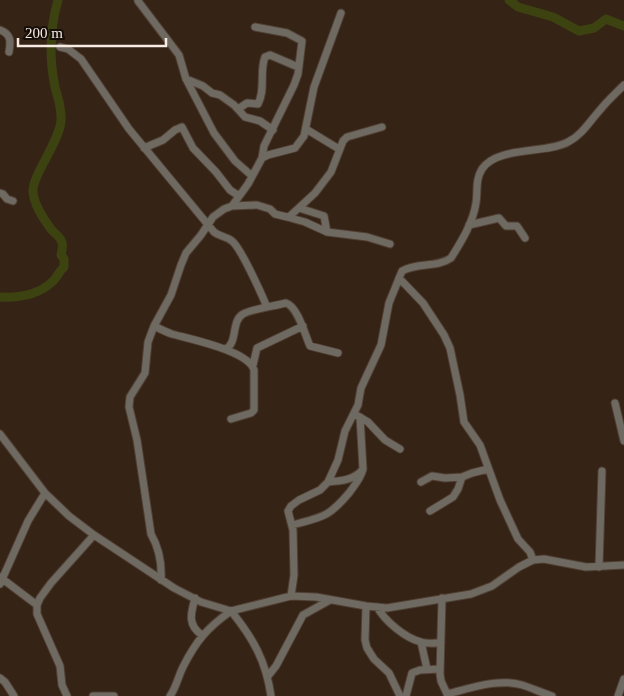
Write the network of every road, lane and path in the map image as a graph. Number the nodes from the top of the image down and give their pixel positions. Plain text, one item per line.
1 (138, 2) dead end
2 (341, 13) dead end
3 (255, 27) dead end
4 (0, 30) edge
5 (60, 47) dead end
6 (9, 52) dead end
7 (298, 67) junction
8 (186, 80) junction
9 (624, 85) edge
10 (238, 109) junction
11 (382, 127) dead end
12 (306, 129) junction
13 (273, 130) junction
14 (144, 148) junction
15 (339, 149) junction
16 (262, 158) junction
17 (252, 176) junction
18 (0, 194) edge
19 (239, 196) junction
20 (13, 201) dead end
21 (232, 206) junction
22 (299, 208) junction
23 (287, 217) junction
24 (208, 225) junction
25 (469, 226) junction
26 (327, 232) junction
27 (525, 238) dead end
28 (390, 244) dead end
29 (399, 278) junction
30 (267, 308) junction
31 (154, 326) junction
32 (303, 326) junction
33 (226, 349) junction
34 (338, 353) dead end
35 (253, 365) junction
36 (614, 403) dead end
37 (357, 415) junction
38 (231, 419) dead end
39 (0, 434) edge
40 (624, 441) edge
41 (400, 449) dead end
42 (363, 469) junction
43 (488, 469) junction
44 (602, 470) dead end
45 (462, 478) junction
46 (328, 482) junction
47 (421, 482) dead end
48 (45, 493) junction
49 (430, 511) dead end
50 (292, 525) junction
51 (94, 535) junction
52 (534, 560) junction
53 (624, 563) edge
54 (599, 567) junction
55 (1, 579) edge
56 (162, 580) junction
57 (291, 596) junction
58 (195, 598) junction
59 (442, 598) junction
60 (331, 599) junction
61 (37, 605) junction
62 (366, 606) junction
63 (378, 608) junction
64 (231, 611) junction
65 (202, 635) junction
66 (421, 642) junction
67 (441, 643) junction
68 (427, 669) junction
69 (440, 669) junction
70 (268, 676) junction
71 (0, 678) edge
72 (624, 679) edge
73 (448, 695) edge
74 (14, 696) edge
75 (67, 696) edge
76 (92, 696) edge
77 (114, 696) edge
78 (171, 696) edge
79 (271, 696) edge
80 (400, 696) edge
81 (406, 696) edge
82 (552, 696) edge
83 (618, 696) edge

1 - 8 street
2 - 12 street
3 - 7 street
4 - 6 street
5 - 14 street
7 - 10 street
7 - 13 street
8 - 10 street
8 - 17 street
9 - 25 street
10 - 13 street
11 - 15 street
12 - 15 street
12 - 16 street
13 - 16 street
14 - 19 street
14 - 24 street
15 - 22 street
16 - 17 street
17 - 19 street
18 - 20 street
19 - 21 street
21 - 23 street
21 - 24 street
22 - 23 street
22 - 26 street
23 - 26 street
24 - 30 street
24 - 31 street
25 - 27 street
25 - 29 street
26 - 28 street
29 - 37 street
29 - 43 street
30 - 32 street
30 - 33 street
31 - 33 street
31 - 56 street
32 - 34 street
32 - 35 street
33 - 35 street
35 - 38 street
36 - 40 street
37 - 41 street
37 - 42 street
37 - 46 street
39 - 48 street
42 - 46 street
42 - 50 street
43 - 45 street
43 - 52 street
44 - 54 street
45 - 47 street
45 - 49 street
46 - 50 street
48 - 51 street
48 - 55 street
50 - 57 street
51 - 56 street
51 - 61 street
52 - 54 street
52 - 59 street
53 - 54 street
55 - 61 street
56 - 58 street
57 - 60 street
57 - 64 street
58 - 64 street
58 - 65 street
59 - 63 street
59 - 67 street
60 - 62 street
60 - 70 street
61 - 75 street
62 - 63 street
62 - 80 street
63 - 66 street
64 - 65 street
64 - 70 street
65 - 78 street
66 - 67 street
66 - 68 street
67 - 69 street
68 - 69 street
68 - 81 street
69 - 73 street
70 - 79 street
71 - 74 street
72 - 83 street
73 - 82 street
76 - 77 street

